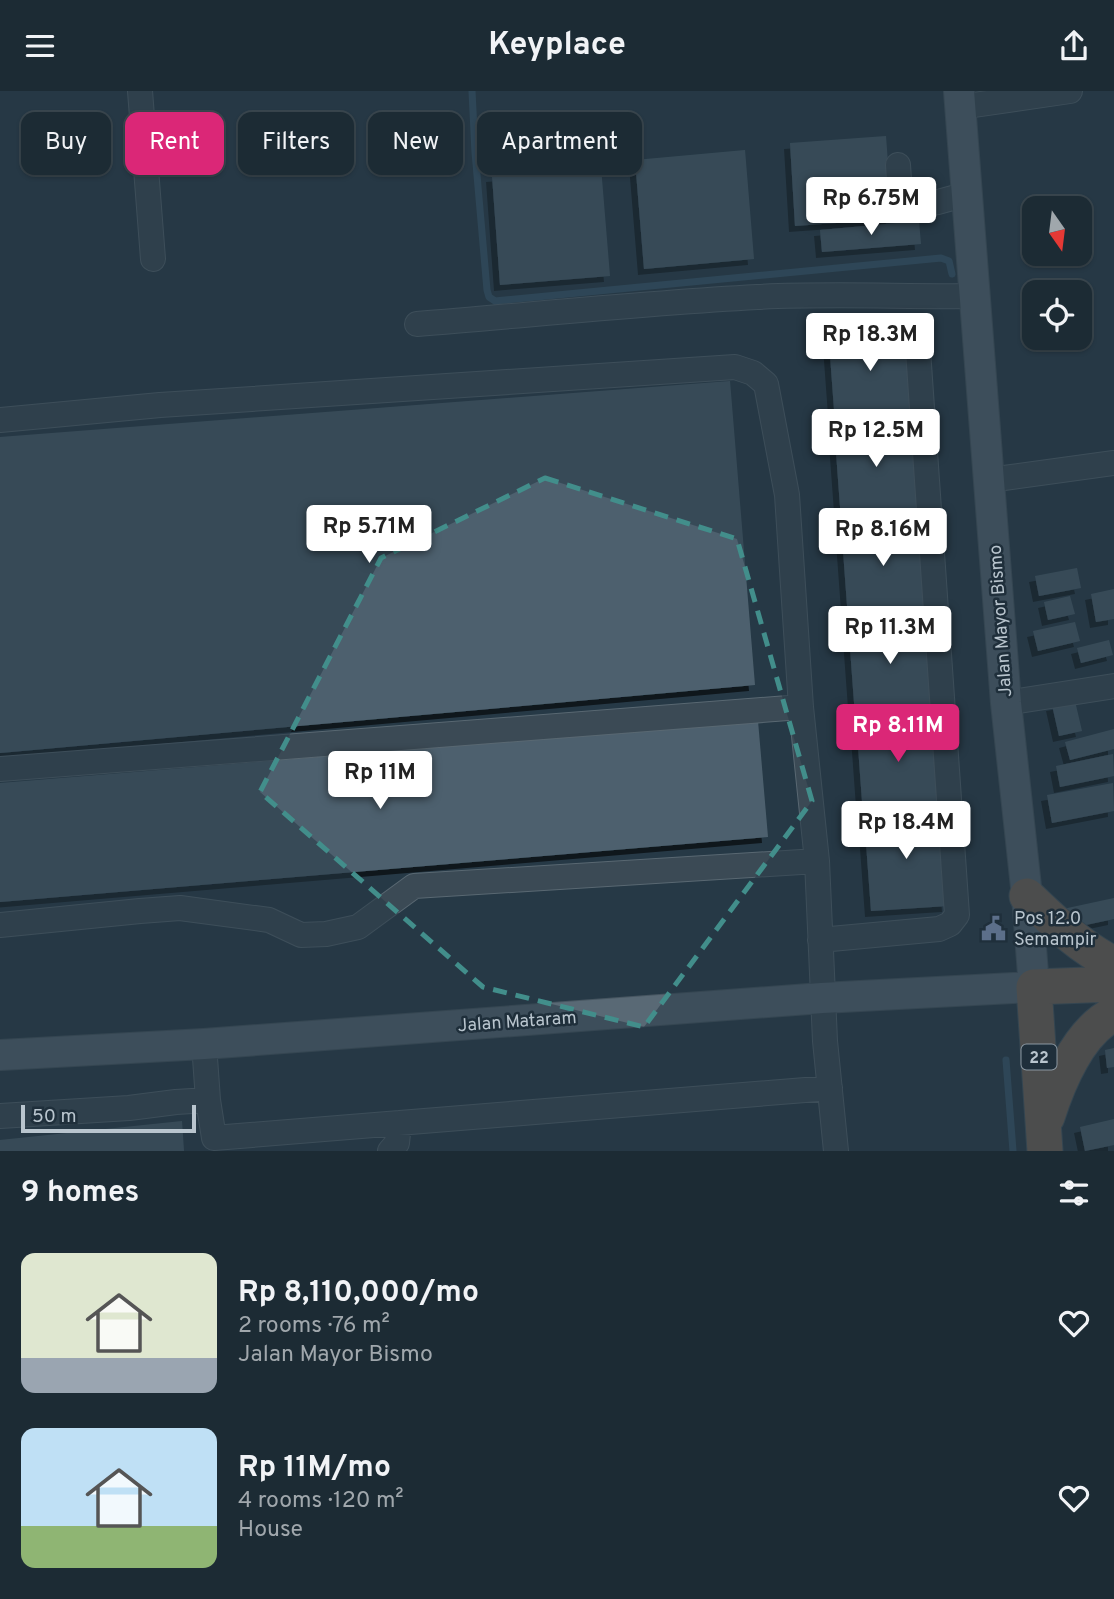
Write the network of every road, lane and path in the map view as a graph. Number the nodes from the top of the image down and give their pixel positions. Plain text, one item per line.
1 (141, 91) edge
2 (1070, 91) edge
3 (959, 99) edge
4 (898, 165) dead end
5 (967, 194) junction
6 (153, 259) dead end
7 (975, 296) junction
8 (417, 324) dead end
9 (918, 350) dead end
10 (0, 420) edge
11 (1114, 463) edge
12 (989, 480) junction
13 (1114, 686) edge
14 (1006, 703) junction
15 (801, 707) junction
16 (0, 769) edge
17 (817, 861) junction
18 (1027, 897) junction
19 (0, 925) edge
20 (820, 940) junction
21 (1114, 964) edge
22 (1114, 984) edge
23 (1034, 987) junction
24 (822, 998) junction
25 (1114, 1014) edge
26 (204, 1044) junction
27 (0, 1055) edge
28 (830, 1088) junction
29 (208, 1100) junction
30 (0, 1116) edge
31 (400, 1123) junction
32 (1044, 1139) edge
33 (214, 1145) edge
34 (390, 1151) edge
35 (836, 1151) edge

1 - 6 street
2 - 3 street
3 - 5 main road, Jalan Mayor Bismo
4 - 5 street
5 - 7 main road, Jalan Mayor Bismo
7 - 8 street
7 - 12 main road, Jalan Mayor Bismo
9 - 20 street
10 - 15 street
11 - 12 street
12 - 14 main road, Jalan Mayor Bismo
13 - 14 street
14 - 18 main road, Jalan Mayor Bismo
15 - 16 street
15 - 17 street
17 - 19 street
17 - 20 street
18 - 21 highway
18 - 23 main road, Jalan Mayor Bismo
20 - 24 street
22 - 23 highway
23 - 24 main road, Jalan Mataram
23 - 32 highway, Jalan Mayor Bismo / 22
24 - 26 main road, Jalan Mataram
24 - 28 street
25 - 32 highway, 22
26 - 27 main road, Jalan Mataram
26 - 29 street
28 - 31 street
28 - 35 street
29 - 30 street
29 - 33 street
31 - 33 street
31 - 34 street

